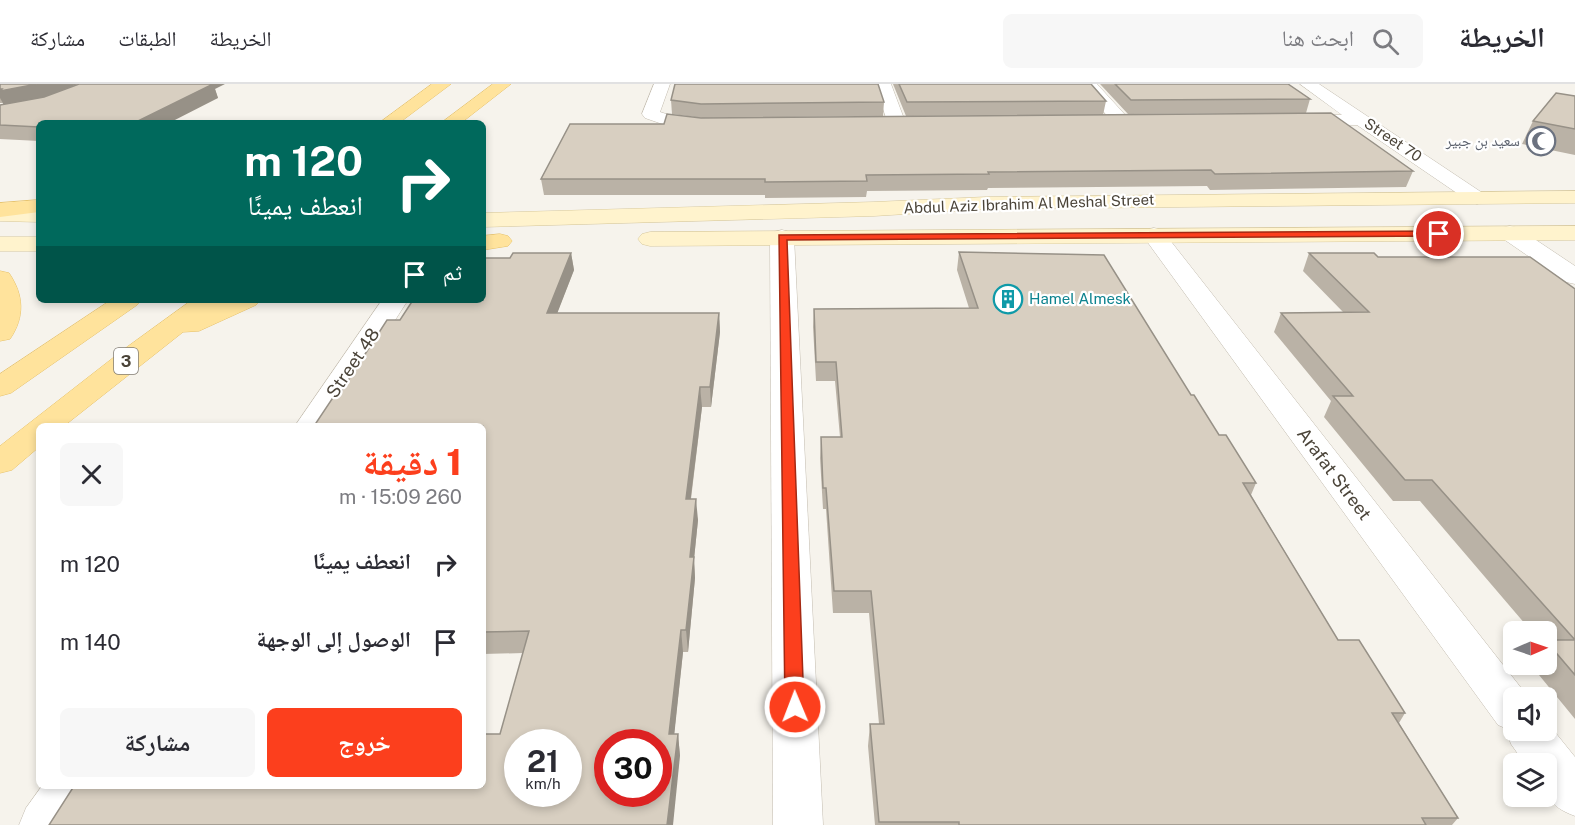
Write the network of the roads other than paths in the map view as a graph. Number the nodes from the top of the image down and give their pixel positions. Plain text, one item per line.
1 (443, 84) edge
2 (503, 84) edge
3 (662, 84) edge
4 (883, 84) edge
5 (1088, 84) edge
6 (1308, 84) edge
7 (383, 120) edge
8 (454, 120) edge
9 (1283, 120) edge
10 (1363, 120) junction
11 (1098, 122) edge
12 (1122, 122) junction
13 (1145, 122) edge
14 (876, 124) edge
15 (725, 125) edge
16 (1477, 198) junction
17 (1575, 198) edge
18 (986, 203) junction
19 (36, 206) edge
20 (0, 212) edge
21 (36, 215) edge
22 (486, 220) edge
23 (1575, 233) edge
24 (1510, 234) junction
25 (1154, 235) junction
26 (782, 237) junction
27 (1003, 237) junction
28 (629, 239) dead end
29 (524, 241) dead end
30 (489, 242) edge
31 (0, 244) edge
32 (36, 244) edge
33 (1575, 277) edge
34 (0, 278) edge
35 (124, 303) edge
36 (204, 303) edge
37 (240, 303) edge
38 (393, 303) edge
39 (0, 333) edge
40 (136, 353) junction
41 (0, 387) edge
42 (49, 423) edge
43 (313, 423) edge
44 (36, 433) edge
45 (0, 463) edge
46 (1503, 697) edge
47 (1535, 741) edge
48 (68, 789) edge
49 (1575, 794) edge
50 (44, 825) edge
51 (798, 825) edge

1 - 7 main road
2 - 8 main road
3 - 15 street
4 - 14 street
5 - 12 street
6 - 10 street, Street 70
9 - 10 street
10 - 16 street, Street 70
11 - 12 street
12 - 13 street
16 - 17 main road, Abdul Aziz Ibrahim Al Meshal Street
16 - 18 main road, Abdul Aziz Ibrahim Al Meshal Street
18 - 22 main road, Abdul Aziz Ibrahim Al Meshal Street
18 - 27 main road
19 - 20 main road
20 - 21 main road
23 - 24 main road, Abdul Aziz Ibrahim Al Meshal Street
24 - 25 main road, Abdul Aziz Ibrahim Al Meshal Street
24 - 33 street
25 - 27 main road, Abdul Aziz Ibrahim Al Meshal Street
25 - 46 street, Arafat Street
26 - 27 main road, Abdul Aziz Ibrahim Al Meshal Street
26 - 28 main road, Abdul Aziz Ibrahim Al Meshal Street
26 - 51 street
29 - 30 main road
31 - 32 main road
34 - 39 main road
35 - 41 main road
36 - 40 main road, 3
37 - 40 main road
38 - 43 street, Street 48
40 - 42 main road, 3
44 - 45 main road
47 - 49 street
48 - 50 street

